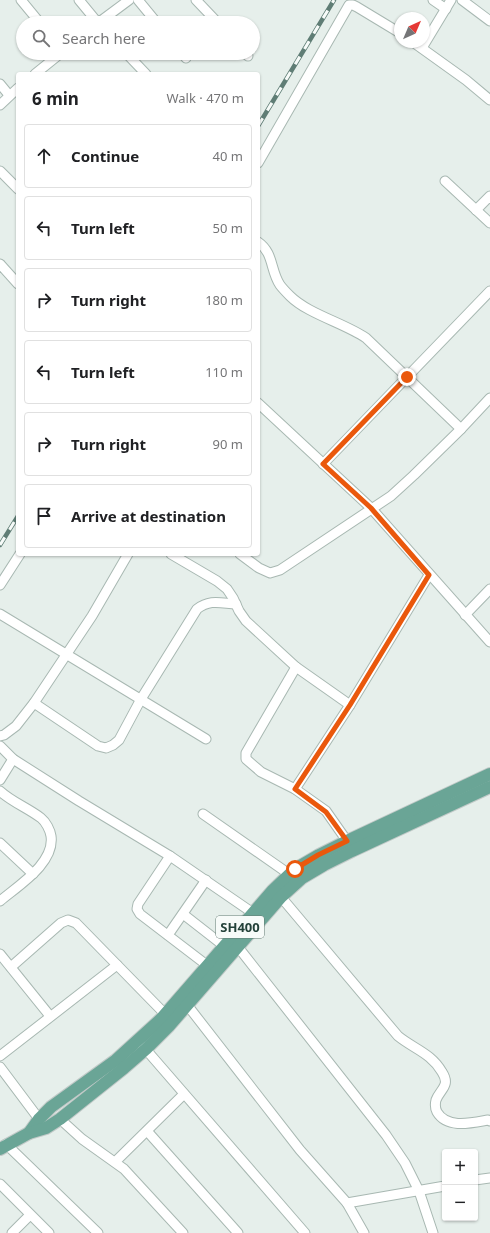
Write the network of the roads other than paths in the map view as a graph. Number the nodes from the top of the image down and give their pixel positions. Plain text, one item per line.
1 (21, 0) edge
2 (79, 0) edge
3 (128, 0) edge
4 (138, 0) edge
5 (196, 0) edge
6 (433, 0) edge
7 (451, 0) edge
8 (462, 0) edge
9 (446, 9) junction
10 (34, 16) edge
11 (92, 16) edge
12 (107, 16) edge
13 (151, 16) edge
14 (211, 16) edge
15 (490, 21) edge
16 (394, 30) edge
17 (430, 35) edge
18 (422, 48) edge
19 (52, 60) edge
20 (133, 60) edge
21 (37, 72) edge
22 (144, 72) edge
23 (0, 84) edge
24 (16, 90) edge
25 (9, 95) junction
26 (490, 100) edge
27 (0, 104) edge
28 (260, 160) edge
29 (0, 171) edge
30 (444, 181) dead end
31 (16, 184) edge
32 (490, 196) edge
33 (476, 210) junction
34 (490, 223) edge
35 (260, 243) edge
36 (0, 264) edge
37 (16, 282) edge
38 (490, 291) edge
39 (407, 377) junction
40 (490, 398) edge
41 (260, 405) edge
42 (461, 429) junction
43 (323, 464) junction
44 (371, 508) junction
45 (19, 556) edge
46 (127, 556) edge
47 (173, 556) edge
48 (243, 556) edge
49 (429, 575) junction
50 (0, 585) edge
51 (490, 589) edge
52 (236, 604) junction
53 (0, 614) edge
54 (465, 615) junction
55 (490, 642) edge
56 (67, 654) junction
57 (296, 667) junction
58 (141, 699) junction
59 (34, 703) junction
60 (350, 705) junction
61 (0, 736) edge
62 (206, 739) dead end
63 (0, 746) edge
64 (13, 759) junction
65 (490, 774) edge
66 (0, 780) edge
67 (490, 787) edge
68 (295, 789) junction
69 (0, 791) edge
70 (202, 814) dead end
71 (347, 841) junction
72 (0, 843) edge
73 (170, 856) junction
74 (33, 874) junction
75 (289, 874) junction
76 (206, 880) junction
77 (281, 897) junction
78 (0, 900) edge
79 (253, 913) junction
80 (183, 914) junction
81 (168, 935) junction
82 (224, 946) junction
83 (238, 947) junction
84 (0, 954) edge
85 (117, 965) junction
86 (208, 966) junction
87 (11, 967) junction
88 (188, 1006) junction
89 (165, 1014) junction
90 (50, 1016) junction
91 (142, 1045) junction
92 (0, 1056) edge
93 (0, 1067) edge
94 (184, 1094) junction
95 (39, 1119) junction
96 (60, 1119) junction
97 (490, 1122) edge
98 (146, 1131) junction
99 (29, 1132) junction
100 (3, 1146) edge
101 (115, 1162) junction
102 (490, 1178) edge
103 (478, 1180) edge
104 (0, 1184) edge
105 (442, 1187) edge
106 (419, 1191) junction
107 (347, 1203) junction
108 (30, 1215) junction
109 (12, 1233) edge
110 (49, 1233) edge
111 (98, 1233) edge
112 (183, 1233) edge
113 (238, 1233) edge
114 (305, 1233) edge
115 (364, 1233) edge
116 (433, 1233) edge

1 - 10 street
2 - 11 street
3 - 12 street
4 - 13 street
5 - 14 street
6 - 9 street
7 - 9 street
8 - 15 street
9 - 17 street
16 - 28 street
18 - 26 street
19 - 21 street
20 - 22 street
23 - 25 street
24 - 25 street
25 - 27 street
29 - 31 street
30 - 33 street
32 - 33 street
33 - 34 street
35 - 39 street
36 - 37 street
38 - 39 street
39 - 42 street
39 - 43 street
40 - 42 street
41 - 43 street
42 - 44 street
43 - 44 street
44 - 48 street
44 - 49 street
45 - 50 street
46 - 56 street
47 - 52 street
49 - 54 street
49 - 60 street
51 - 54 street
52 - 57 street
52 - 58 street
53 - 56 street
54 - 55 street
56 - 58 street
56 - 59 street
57 - 60 street
57 - 68 street
58 - 59 street
58 - 62 street
59 - 61 street
60 - 68 street
63 - 64 street
64 - 66 street
64 - 73 street
65 - 71 main road, SH400
67 - 77 main road, SH400
68 - 71 street
69 - 74 street
70 - 75 street
71 - 75 main road, SH400
72 - 74 street
73 - 76 street
73 - 81 street
74 - 78 street
75 - 79 main road, SH400
76 - 79 street
76 - 80 street
77 - 83 main road, SH400
77 - 97 street
79 - 82 main road, SH400
80 - 81 street
80 - 82 street
81 - 86 street
82 - 86 main road, SH400
83 - 88 main road, SH400
83 - 106 street
84 - 87 street
85 - 87 street
85 - 89 street
85 - 90 street
86 - 89 main road, SH400
87 - 90 street
88 - 91 main road, SH400
88 - 107 street
89 - 91 main road, SH400
90 - 92 street
91 - 94 street
91 - 95 main road, SH400
91 - 96 main road, SH400
93 - 95 street
94 - 98 street
94 - 114 street
95 - 99 main road, SH400
96 - 99 main road, SH400
96 - 101 street
98 - 101 street
98 - 113 street
99 - 100 main road, SH400
100 - 111 street
101 - 112 street
102 - 103 street
104 - 108 street
105 - 106 street
106 - 107 street
106 - 116 street
107 - 115 street
108 - 109 street
108 - 110 street

